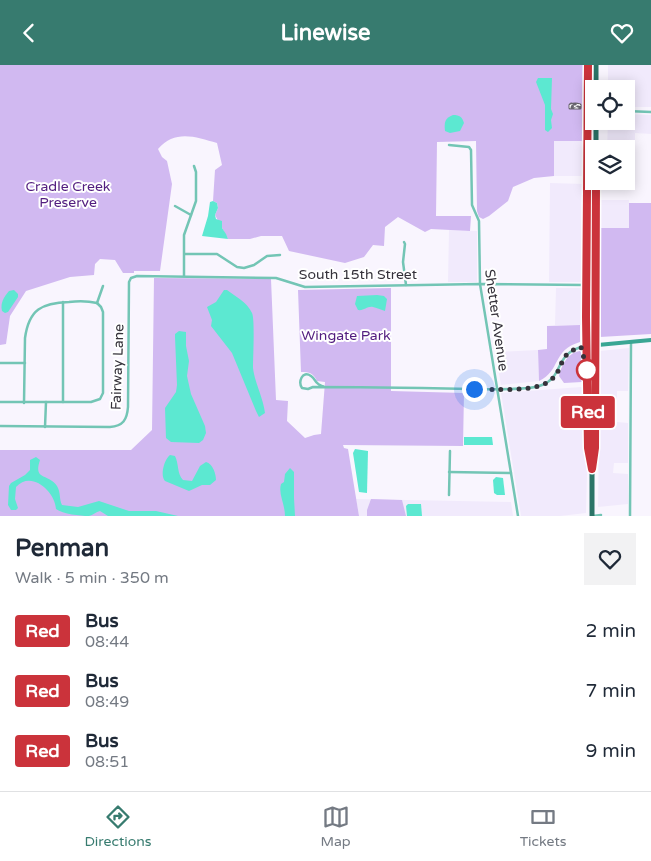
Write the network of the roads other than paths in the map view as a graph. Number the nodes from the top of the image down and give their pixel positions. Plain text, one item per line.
1 (588, 65) edge
2 (596, 65) edge
3 (596, 80) edge
4 (635, 111) edge
5 (651, 112) edge
6 (588, 140) edge
7 (450, 145) dead end
8 (194, 166) dead end
9 (592, 190) edge
10 (593, 190) edge
11 (175, 206) dead end
12 (191, 215) junction
13 (587, 221) junction
14 (404, 242) dead end
15 (595, 249) junction
16 (185, 254) junction
17 (280, 255) dead end
18 (184, 276) junction
19 (132, 278) joint
20 (480, 284) junction
21 (406, 285) junction
22 (586, 285) junction
23 (103, 286) dead end
24 (63, 302) junction
25 (97, 303) junction
26 (651, 340) edge
27 (631, 341) junction
28 (594, 345) junction
29 (587, 346) junction
30 (0, 363) edge
31 (24, 363) junction
32 (314, 381) junction
33 (324, 387) junction
34 (311, 388) junction
35 (498, 389) junction
36 (0, 402) edge
37 (46, 402) junction
38 (63, 402) junction
39 (24, 403) junction
40 (0, 426) edge
41 (45, 427) junction
42 (450, 451) dead end
43 (592, 469) junction
44 (449, 473) junction
45 (511, 473) junction
46 (449, 495) dead end
47 (601, 515) edge
48 (518, 516) edge
49 (592, 516) edge
50 (630, 516) edge

1 - 6 highway
2 - 3 highway
4 - 5 street
7 - 20 street, Shetter Avenue
8 - 12 street
9 - 13 highway
10 - 15 highway
11 - 12 street
12 - 16 street
13 - 15 highway
13 - 22 highway
14 - 21 street
15 - 28 highway
16 - 17 street
16 - 18 street
18 - 19 street, South 15th Street
18 - 21 street, South 15th Street
19 - 41 street, Fairway Lane
20 - 21 street, South 15th Street
20 - 22 street, South 15th Street
20 - 35 street, Shetter Avenue
22 - 29 highway
23 - 25 street
24 - 25 street
24 - 31 street
24 - 38 street
25 - 38 street
26 - 27 street
27 - 28 street
27 - 50 street
28 - 29 street
28 - 43 highway
29 - 35 street
29 - 43 highway
30 - 31 street
31 - 39 street
32 - 33 street
32 - 34 street
32 - 34 street
33 - 34 street
33 - 35 street
35 - 45 street, Shetter Avenue
36 - 39 street
37 - 38 street
37 - 39 street
37 - 41 street
40 - 41 street, Fairway Lane
42 - 44 street
43 - 49 highway
44 - 45 street
44 - 46 street
45 - 48 street, Shetter Avenue
47 - 49 street

